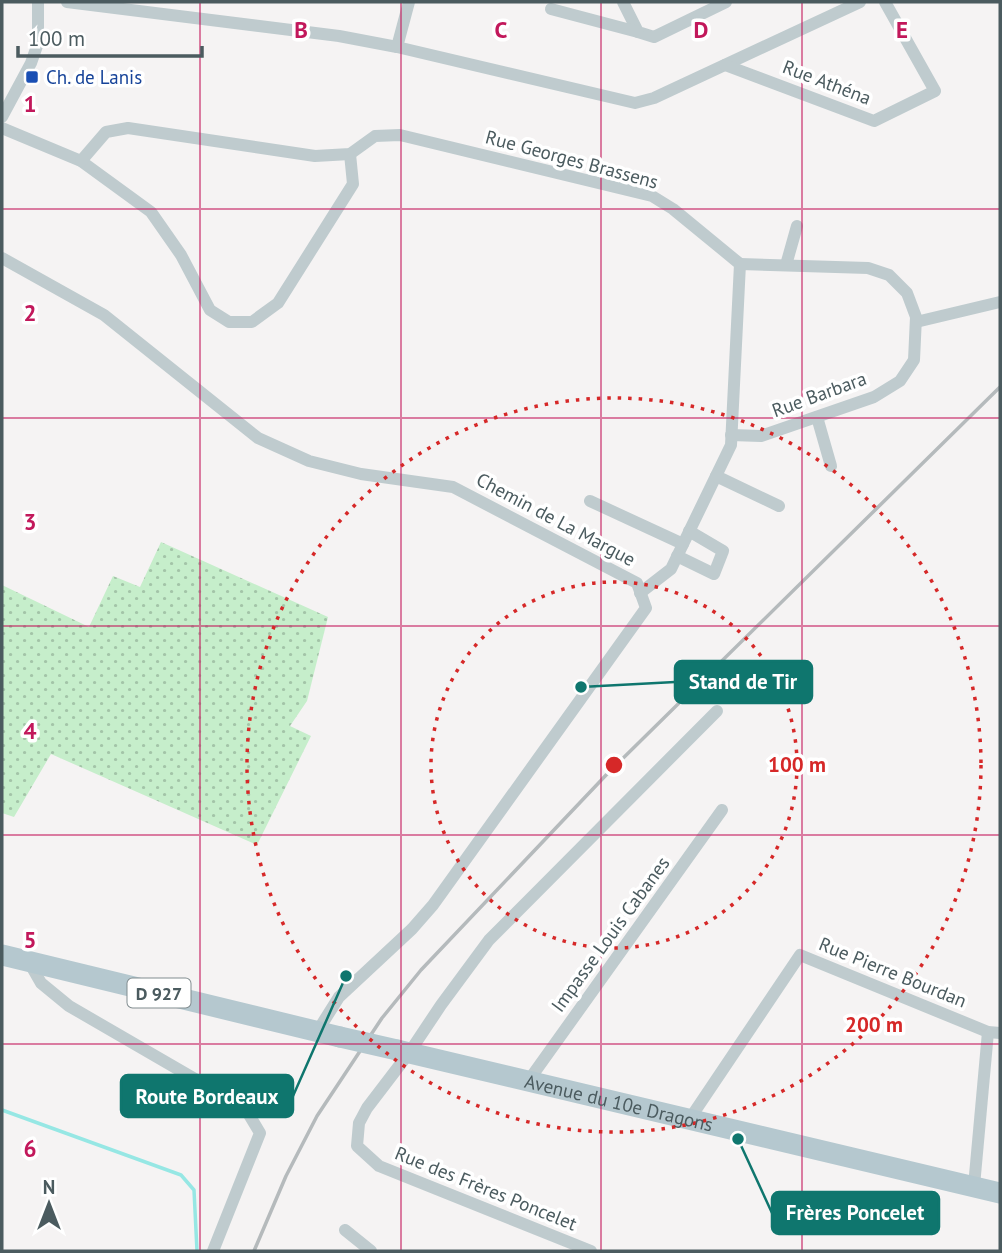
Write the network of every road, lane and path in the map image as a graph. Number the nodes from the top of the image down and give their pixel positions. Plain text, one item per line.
1 (38, 2) edge
2 (68, 2) edge
3 (408, 2) edge
4 (623, 2) edge
5 (726, 2) edge
6 (860, 2) edge
7 (885, 2) edge
8 (81, 3) edge
9 (551, 9) dead end
10 (638, 32) junction
11 (397, 47) junction
12 (725, 65) junction
13 (2, 117) edge
14 (2, 128) edge
15 (350, 154) junction
16 (81, 162) junction
17 (797, 226) dead end
18 (2, 258) edge
19 (740, 264) junction
20 (786, 265) junction
21 (1000, 302) edge
22 (916, 322) junction
23 (817, 417) junction
24 (731, 435) junction
25 (831, 466) dead end
26 (716, 476) junction
27 (590, 501) dead end
28 (779, 506) dead end
29 (689, 531) junction
30 (680, 550) junction
31 (640, 593) junction
32 (716, 711) dead end
33 (722, 810) dead end
34 (2, 955) edge
35 (29, 962) junction
36 (317, 1032) junction
37 (994, 1033) edge
38 (403, 1052) junction
39 (529, 1080) junction
40 (690, 1120) junction
41 (974, 1186) junction
42 (1000, 1193) edge
43 (345, 1230) dead end
44 (213, 1251) edge
45 (371, 1251) edge
46 (591, 1251) edge

1 - 13 street
2 - 8 street
3 - 11 street
4 - 10 street
5 - 10 street
6 - 12 street
7 - 12 street, Rue Athéna
8 - 11 street
9 - 10 street
11 - 12 street
14 - 16 street
15 - 16 street, Rue Georges Brassens
15 - 16 street
15 - 19 street, Rue Georges Brassens
17 - 20 street
18 - 31 street, Chemin de La Margue
19 - 20 street, Rue Barbara
19 - 24 street
20 - 22 street, Rue Barbara
21 - 22 street
22 - 23 street, Rue Barbara
23 - 24 street, Rue Barbara
23 - 25 street
24 - 26 street
26 - 28 street
26 - 29 street
27 - 30 street
29 - 30 street
29 - 30 street
30 - 31 street
31 - 36 street, Chemin de La Margue
32 - 38 street
33 - 39 street, Impasse Louis Cabanes
34 - 35 main road, D 927
35 - 36 main road, D 927
35 - 44 street
36 - 38 main road, Avenue du 10e Dragons / D 927, bridge
37 - 40 street, Rue Pierre Bourdan
37 - 41 street
38 - 39 main road, Avenue du 10e Dragons / D 927
38 - 46 street, Rue des Frères Poncelet
39 - 40 main road, Avenue du 10e Dragons / D 927
40 - 41 main road, Avenue du 10e Dragons / D 927
41 - 42 main road, Avenue du 10e Dragons / D 927
43 - 45 street

